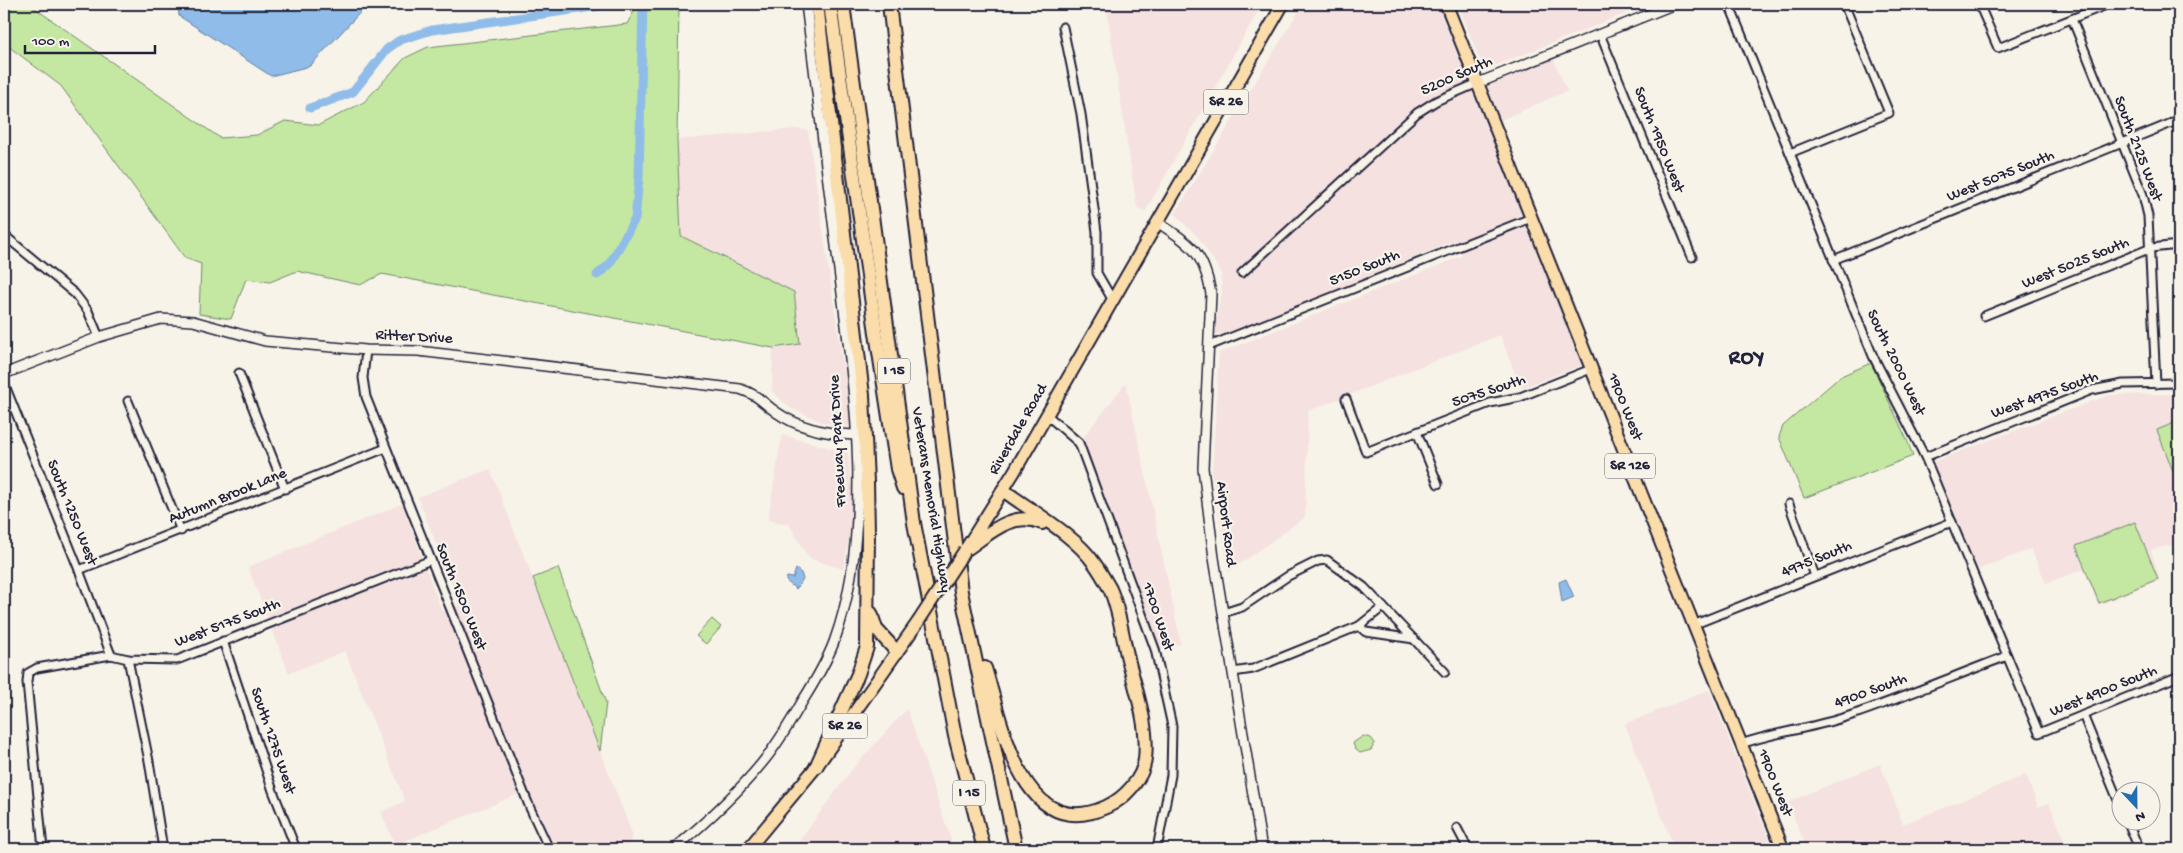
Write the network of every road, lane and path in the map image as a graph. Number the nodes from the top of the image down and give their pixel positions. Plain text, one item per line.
1 (806, 4) edge
2 (817, 4) edge
3 (830, 4) edge
4 (843, 4) edge
5 (889, 4) edge
6 (1283, 4) edge
7 (1446, 4) edge
8 (1675, 4) edge
9 (1729, 4) edge
10 (1844, 4) edge
11 (1979, 4) edge
12 (2109, 4) edge
13 (2072, 19) junction
14 (1063, 27) dead end
15 (1600, 34) junction
16 (1478, 83) junction
17 (2179, 120) edge
18 (2122, 143) junction
19 (1790, 153) junction
20 (1531, 218) junction
21 (1157, 222) junction
22 (4, 235) edge
23 (2179, 244) edge
24 (2151, 248) junction
25 (1692, 257) dead end
26 (1833, 260) junction
27 (1242, 274) dead end
28 (1112, 299) junction
29 (1984, 316) dead end
30 (99, 336) junction
31 (1209, 346) junction
32 (366, 350) junction
33 (1592, 369) junction
34 (239, 373) dead end
35 (4, 374) edge
36 (4, 383) edge
37 (2179, 383) edge
38 (2156, 384) junction
39 (1346, 399) dead end
40 (128, 401) dead end
41 (1047, 416) junction
42 (1417, 432) junction
43 (855, 434) junction
44 (386, 448) junction
45 (1925, 457) junction
46 (1438, 484) dead end
47 (286, 489) junction
48 (1004, 490) junction
49 (1789, 504) dead end
50 (1952, 522) junction
51 (914, 523) junction
52 (1058, 530) junction
53 (181, 531) junction
54 (965, 550) junction
55 (431, 560) junction
56 (79, 570) junction
57 (1815, 576) junction
58 (961, 592) junction
59 (867, 598) junction
60 (1383, 607) junction
61 (1223, 613) junction
62 (1693, 625) junction
63 (1359, 626) junction
64 (1414, 639) junction
65 (223, 641) junction
66 (897, 652) junction
67 (111, 655) junction
68 (2007, 656) junction
69 (128, 660) junction
70 (1233, 672) junction
71 (1446, 672) dead end
72 (2179, 676) edge
73 (2083, 715) junction
74 (2039, 733) joint
75 (1741, 744) junction
76 (816, 767) junction
77 (2110, 781) edge
78 (1457, 828) dead end
79 (2131, 830) edge
80 (43, 849) edge
81 (163, 849) edge
82 (296, 849) edge
83 (549, 849) edge
84 (674, 849) edge
85 (748, 849) edge
86 (984, 849) edge
87 (1016, 849) edge
88 (1158, 849) edge
89 (1262, 849) edge
90 (1468, 849) edge
91 (1783, 849) edge
92 (2139, 849) edge

1 - 43 street, Freeway Park Drive
2 - 59 highway
3 - 51 highway
4 - 51 highway, Veterans Memorial Highway / I 15
5 - 58 highway, Veterans Memorial Highway / I 15
6 - 21 main road, Riverdale Road / SR 26
7 - 16 main road, 1900 West / SR 126
8 - 15 street, 5200 South
9 - 19 street, South 2000 West
10 - 19 street
11 - 13 street
12 - 13 street
13 - 18 street, South 2125 West
14 - 28 street
15 - 16 street, 5200 South
15 - 25 street, South 1950 West
16 - 20 main road, 1900 West / SR 126
16 - 27 street, 5200 South
17 - 18 street, West 5075 South
18 - 24 street, South 2125 West
18 - 26 street, West 5075 South
19 - 26 street, South 2000 West
20 - 31 street, 5150 South
20 - 33 main road, 1900 West / SR 126
21 - 28 main road, Riverdale Road / SR 26
21 - 31 street, Airport Road
22 - 30 street
23 - 24 street, West 5025 South
24 - 29 street, West 5025 South
24 - 38 street, South 2125 West
26 - 45 street, South 2000 West
28 - 41 main road, Riverdale Road / SR 26
30 - 32 street, Ritter Drive
30 - 35 street, Ritter Drive
31 - 61 street, Airport Road
32 - 43 street, Ritter Drive
32 - 44 street, South 1500 West
33 - 42 street, 5075 South
33 - 62 main road, 1900 West / SR 126
34 - 47 street
36 - 56 street, South 1250 West
37 - 38 street, West 4975 South
38 - 45 street, West 4975 South
39 - 42 street, 5075 South
40 - 53 street
41 - 48 main road, Riverdale Road / SR 26
41 - 88 street, 1700 West
42 - 46 street
43 - 84 street, Freeway Park Drive
44 - 47 street, Autumn Brook Lane
44 - 55 street, South 1500 West
45 - 50 street, South 2000 West
47 - 53 street, Autumn Brook Lane
48 - 52 highway
48 - 54 main road, Riverdale Road / SR 26
49 - 57 street
50 - 57 street, 4975 South
50 - 68 street, South 2000 West
51 - 86 highway, Veterans Memorial Highway / I 15
52 - 54 highway
52 - 58 highway
53 - 56 street, Autumn Brook Lane
54 - 66 main road, Riverdale Road / SR 26, bridge
55 - 65 street, West 5175 South
55 - 83 street, South 1500 West
56 - 67 street, South 1250 West
57 - 62 street, 4975 South
58 - 87 highway, Veterans Memorial Highway / I 15
59 - 66 highway
59 - 76 highway
60 - 61 street
60 - 63 street
60 - 64 street
61 - 70 street, Airport Road
62 - 75 main road, 1900 West / SR 126
63 - 64 street
63 - 70 street
64 - 71 street
65 - 69 street, West 5175 South
65 - 82 street, South 1275 West
66 - 76 main road, Riverdale Road / SR 26
67 - 69 street, West 5175 South
67 - 80 street, West 5175 South
68 - 74 street, South 2000 West
68 - 75 street, 4900 South
69 - 81 street
70 - 89 street, Airport Road
72 - 73 street, West 4900 South
73 - 74 street, West 4900 South
73 - 77 street
75 - 91 main road, 1900 West / SR 126
76 - 85 main road, Riverdale Road / SR 26
78 - 90 street
79 - 92 street

